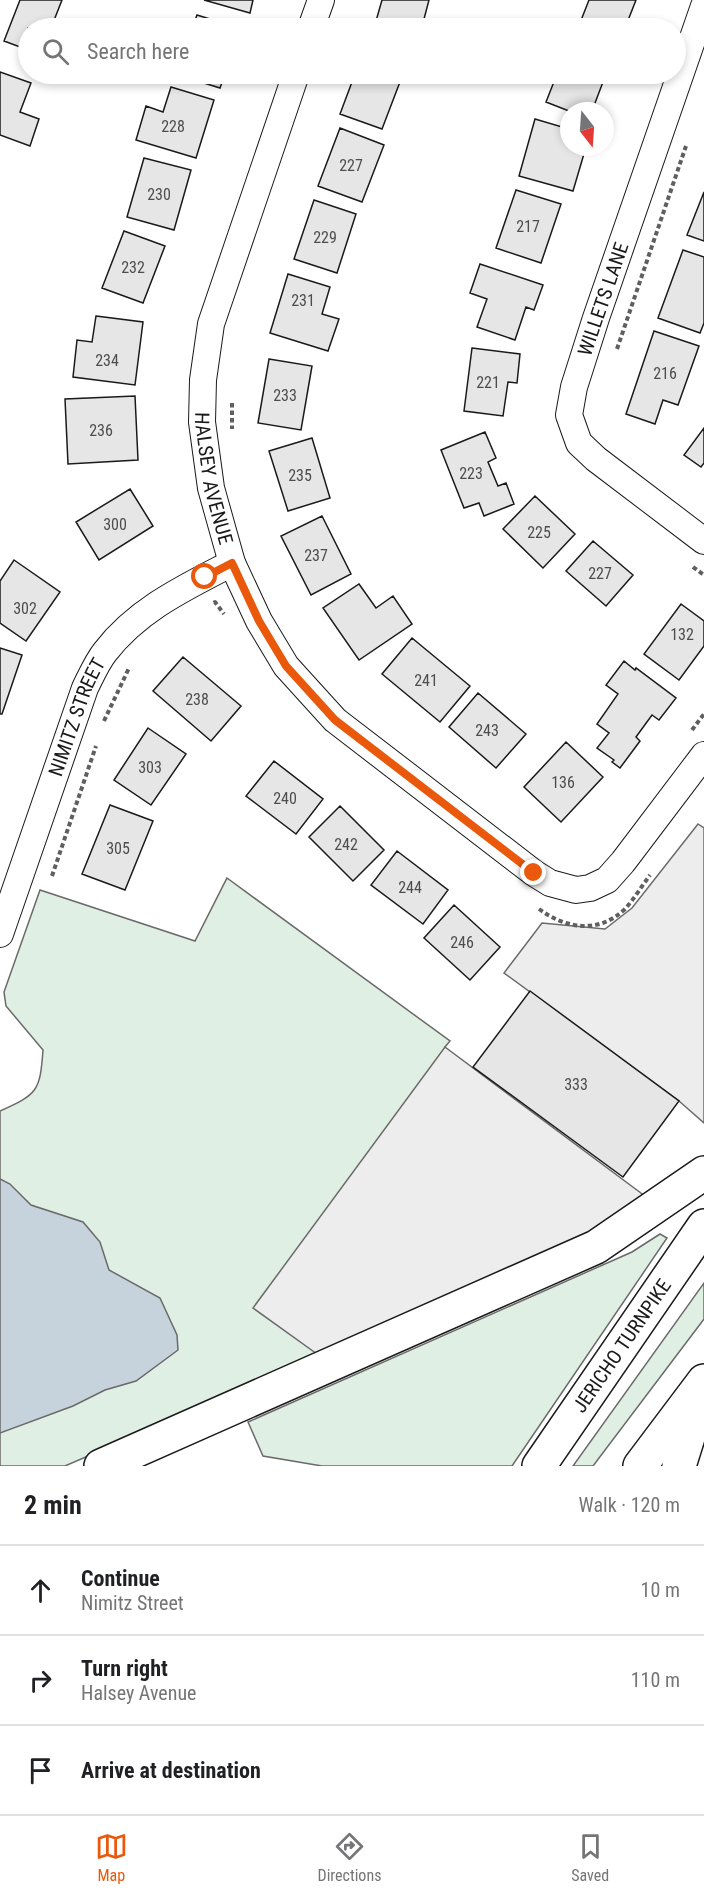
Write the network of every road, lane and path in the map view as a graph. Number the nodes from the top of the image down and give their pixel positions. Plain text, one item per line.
1 (321, 0) edge
2 (704, 6) edge
3 (315, 18) edge
4 (686, 58) edge
5 (293, 84) edge
6 (677, 84) edge
7 (689, 140) dead end
8 (617, 349) dead end
9 (232, 401) dead end
10 (232, 434) dead end
11 (704, 541) edge
12 (232, 563) junction
13 (210, 604) dead end
14 (225, 614) dead end
15 (132, 662) dead end
16 (704, 714) edge
17 (101, 731) dead end
18 (690, 733) dead end
19 (97, 742) dead end
20 (704, 755) edge
21 (656, 866) dead end
22 (52, 876) dead end
23 (539, 909) dead end
24 (0, 934) edge
25 (704, 1173) edge
26 (704, 1226) edge
27 (704, 1383) edge
28 (101, 1466) edge
29 (539, 1466) edge
30 (640, 1466) edge
31 (679, 1466) edge

1 - 3 street
2 - 4 street, WILLETS LANE
5 - 12 street, HALSEY AVENUE
6 - 11 street, WILLETS LANE
7 - 8 path
9 - 10 path
12 - 20 street, HALSEY AVENUE
12 - 24 street, NIMITZ STREET
13 - 14 path
15 - 17 path
16 - 18 path
19 - 22 path
21 - 23 path
25 - 28 main road
26 - 29 main road, JERICHO TURNPIKE
27 - 30 main road
27 - 31 main road

